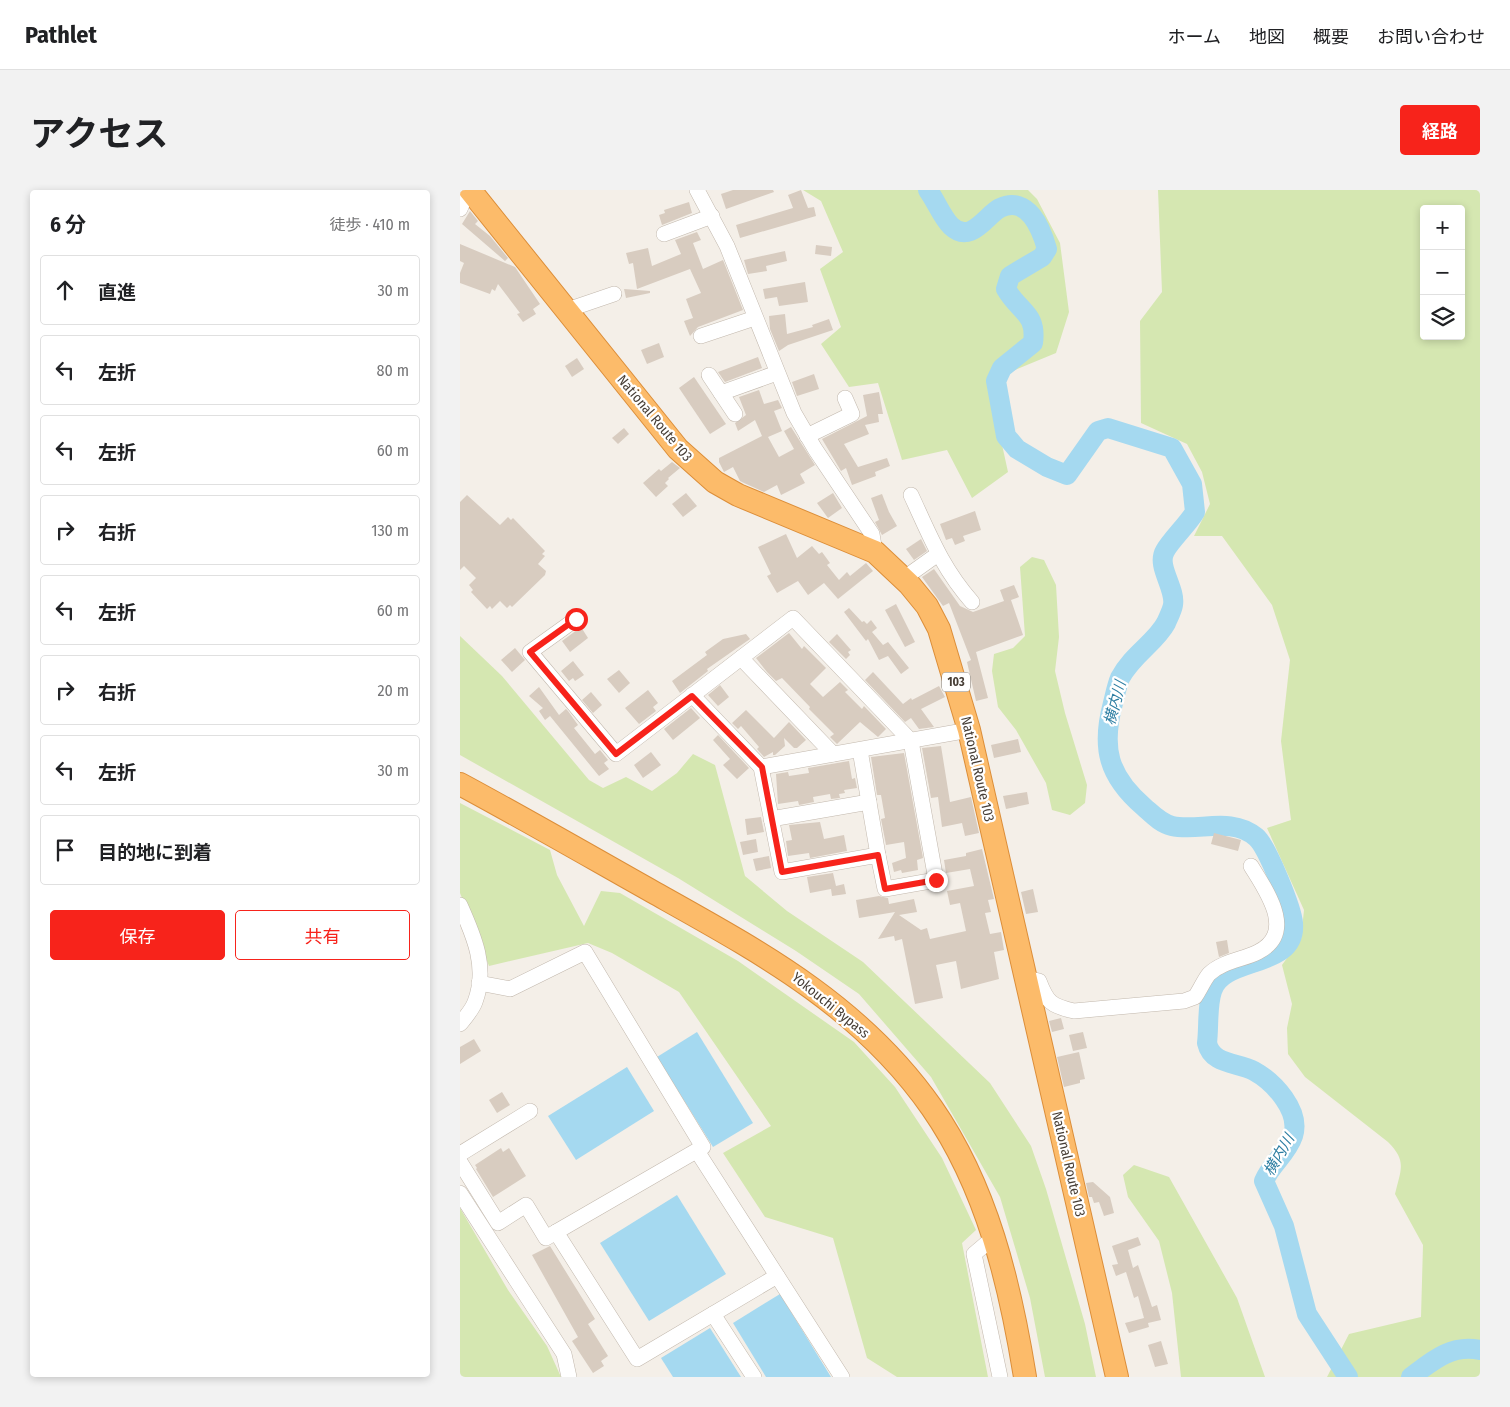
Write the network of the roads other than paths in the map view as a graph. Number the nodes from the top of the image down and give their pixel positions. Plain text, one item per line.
1 (469, 190) edge
2 (697, 190) edge
3 (460, 209) edge
4 (712, 216) junction
5 (664, 234) dead end
6 (614, 294) dead end
7 (567, 310) junction
8 (755, 318) junction
9 (701, 336) dead end
10 (777, 373) junction
11 (709, 374) dead end
12 (722, 393) junction
13 (845, 398) dead end
14 (735, 414) dead end
15 (807, 436) junction
16 (911, 495) dead end
17 (875, 552) junction
18 (938, 554) junction
19 (903, 579) junction
20 (972, 602) dead end
21 (576, 619) dead end
22 (741, 658) junction
23 (692, 696) junction
24 (969, 730) junction
25 (911, 741) junction
26 (860, 750) junction
27 (833, 754) junction
28 (762, 767) junction
29 (460, 784) edge
30 (868, 802) junction
31 (771, 819) junction
32 (878, 855) junction
33 (1251, 866) dead end
34 (460, 905) edge
35 (1026, 978) junction
36 (479, 983) junction
37 (460, 1024) edge
38 (530, 1111) dead end
39 (697, 1151) junction
40 (460, 1154) edge
41 (460, 1162) edge
42 (460, 1193) edge
43 (556, 1232) junction
44 (994, 1236) junction
45 (778, 1276) junction
46 (713, 1314) junction
47 (569, 1377) edge
48 (754, 1377) edge
49 (842, 1377) edge
50 (1000, 1377) edge
51 (1025, 1377) edge
52 (1118, 1377) edge

1 - 3 street
1 - 7 highway, National Route 103 / 103
2 - 4 street
4 - 5 street
4 - 8 street
6 - 7 street
7 - 17 highway, National Route 103 / 103
8 - 9 street
8 - 10 street
10 - 12 street
10 - 15 street
11 - 12 street
12 - 14 street
13 - 15 street
15 - 17 street
16 - 18 street
17 - 19 highway, National Route 103 / 103
18 - 19 street
18 - 20 street
19 - 24 highway, National Route 103 / 103
21 - 23 street
22 - 23 street
22 - 25 street
22 - 27 street
23 - 28 street
24 - 25 street
24 - 35 highway, National Route 103 / 103
25 - 26 street
25 - 32 street
26 - 27 street
26 - 30 street
27 - 28 street
28 - 31 street
29 - 44 highway, Yokouchi Bypass
30 - 31 street
30 - 32 street
31 - 32 street
33 - 35 street
34 - 36 street
35 - 52 highway, National Route 103 / 103
36 - 37 street
36 - 39 street
38 - 40 street
39 - 43 street
39 - 45 street
41 - 43 street
42 - 47 street
43 - 46 street
44 - 50 street
44 - 51 highway, Yokouchi Bypass
45 - 46 street
45 - 49 street
46 - 48 street

